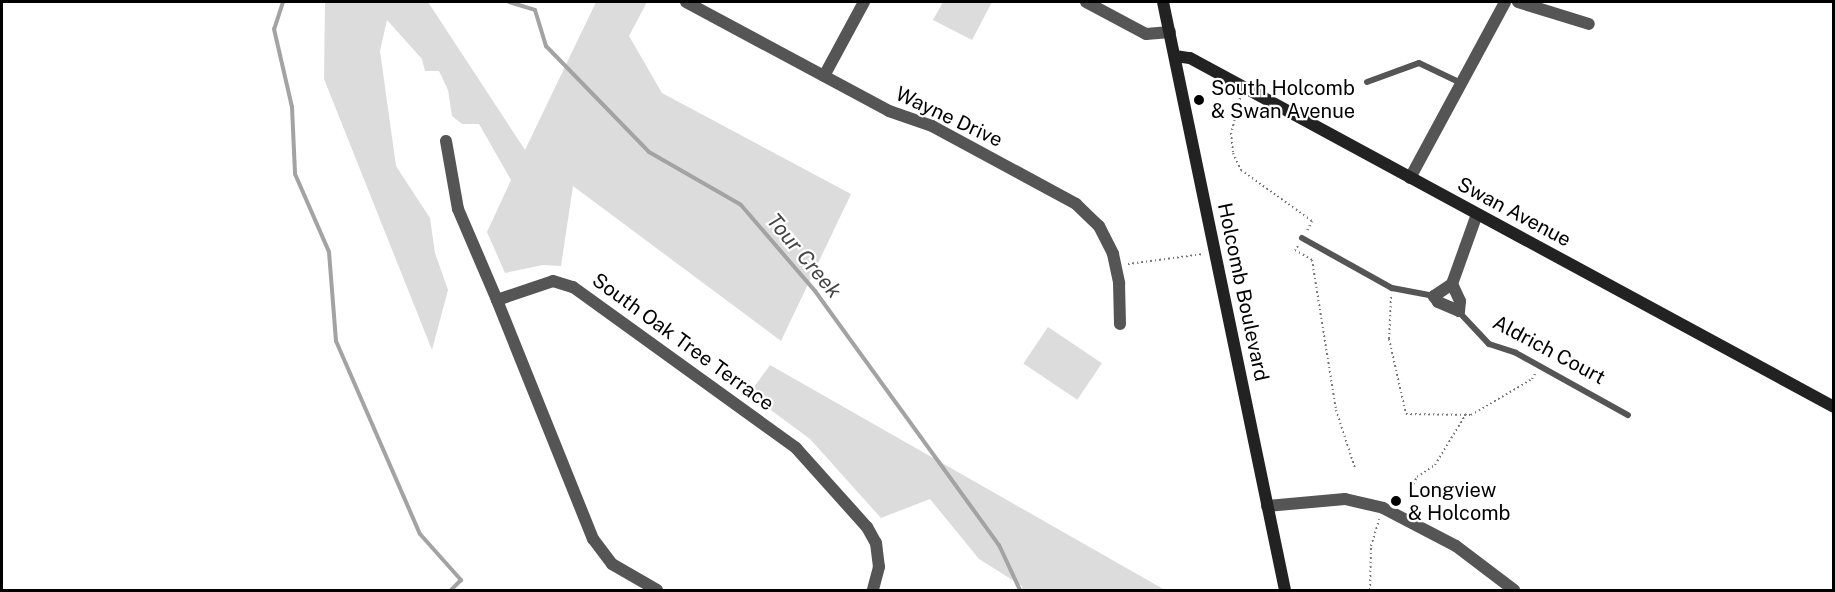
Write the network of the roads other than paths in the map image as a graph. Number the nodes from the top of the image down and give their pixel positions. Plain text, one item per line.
1 (686, 2) edge
2 (864, 2) edge
3 (1086, 2) edge
4 (1164, 2) edge
5 (1505, 2) edge
6 (1518, 2) edge
7 (1589, 24) dead end
8 (1170, 32) junction
9 (1174, 56) junction
10 (824, 76) junction
11 (1367, 82) dead end
12 (1461, 83) junction
13 (446, 141) dead end
14 (1410, 178) junction
15 (1477, 214) junction
16 (1302, 238) road end
17 (1452, 284) junction
18 (1434, 296) junction
19 (497, 300) junction
20 (1459, 311) junction
21 (1120, 324) dead end
22 (1833, 407) edge
23 (1628, 414) dead end
24 (1267, 506) junction
25 (657, 591) edge
26 (873, 591) edge
27 (1285, 591) edge
28 (1514, 591) edge

1 - 10 street, Wayne Drive
2 - 10 street
3 - 8 street
4 - 8 street, Holcomb Boulevard
5 - 12 street
6 - 7 street
8 - 9 street, Holcomb Boulevard
9 - 14 street, Swan Avenue
9 - 24 street, Holcomb Boulevard
10 - 21 street, Wayne Drive
11 - 12 lane
12 - 14 street
13 - 19 street
14 - 15 street, Swan Avenue
15 - 17 street
15 - 22 street, Swan Avenue
16 - 18 lane, Aldrich Court
17 - 18 street
17 - 20 street, Aldrich Court
18 - 20 street, Aldrich Court
19 - 25 street
19 - 26 street, South Oak Tree Terrace
20 - 23 lane, Aldrich Court
24 - 27 street, Holcomb Boulevard
24 - 28 street

